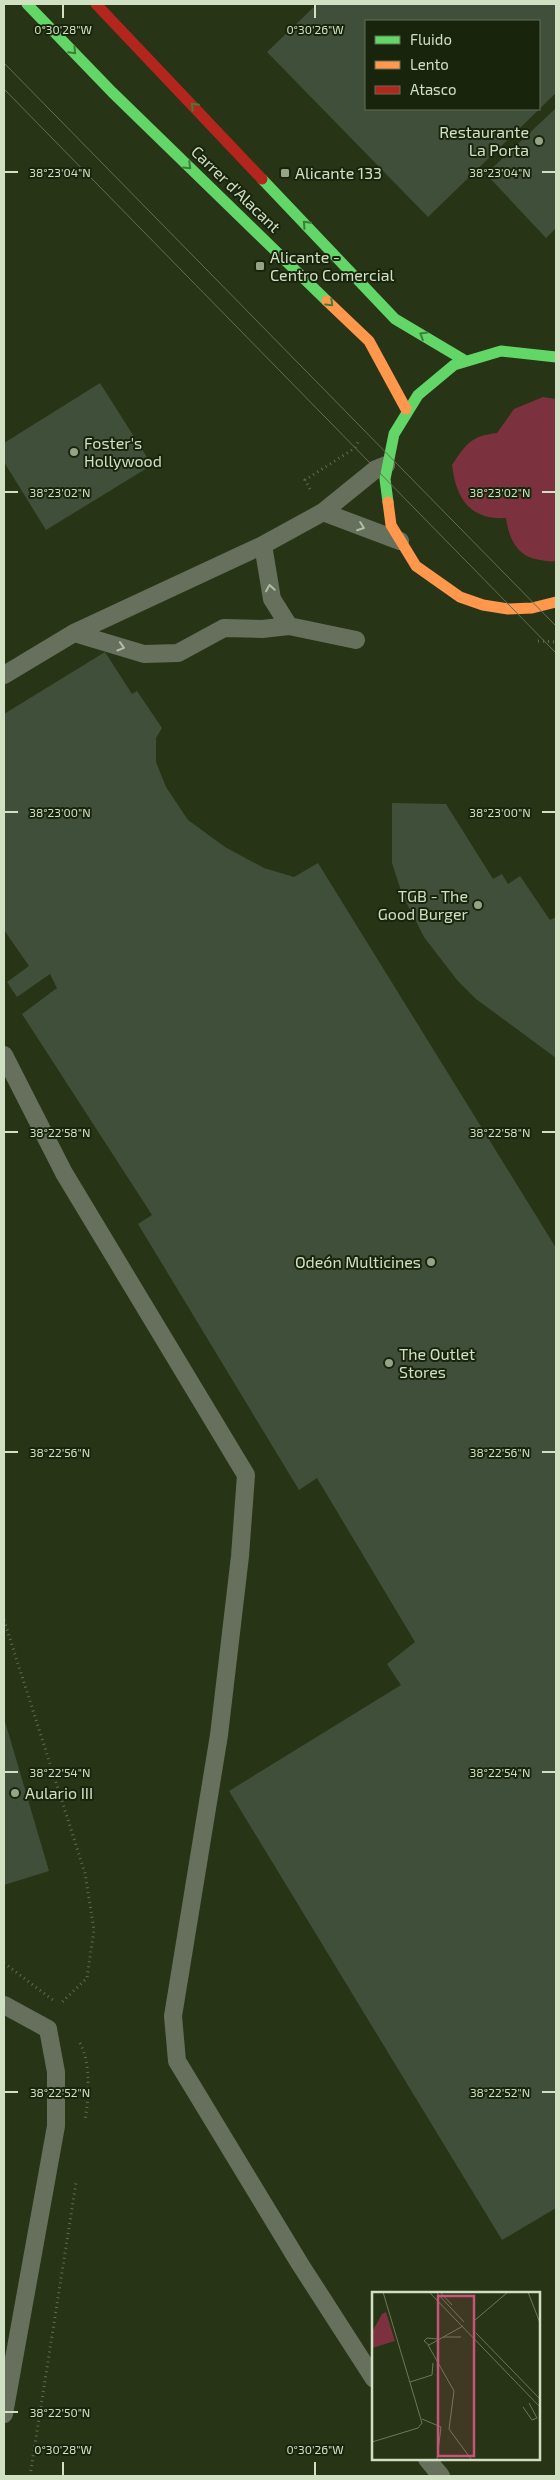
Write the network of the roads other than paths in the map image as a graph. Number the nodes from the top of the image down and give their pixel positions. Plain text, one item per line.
1 (27, 4) edge
2 (96, 4) edge
3 (556, 357) edge
4 (464, 360) junction
5 (406, 409) junction
6 (386, 465) junction
7 (322, 512) junction
8 (400, 541) junction
9 (263, 545) junction
10 (556, 602) edge
11 (289, 626) junction
12 (74, 633) junction
13 (356, 640) dead end
14 (4, 675) edge
15 (4, 1055) edge
16 (4, 2005) edge
17 (372, 2377) edge
18 (4, 2414) edge
19 (428, 2460) edge
20 (441, 2476) edge

1 -> 5 main road, Carrer d'Alacant
4 -> 2 main road, Carrer d'Alacant
3 - 4 main road
4 - 5 main road
5 - 6 main road
6 - 7 lane
6 - 8 main road
7 -> 8 lane
7 - 9 lane
8 - 10 main road
11 -> 9 lane
9 - 12 lane
12 -> 11 lane
11 - 13 lane
12 - 14 lane
15 - 17 lane
16 - 18 lane
19 - 20 lane

